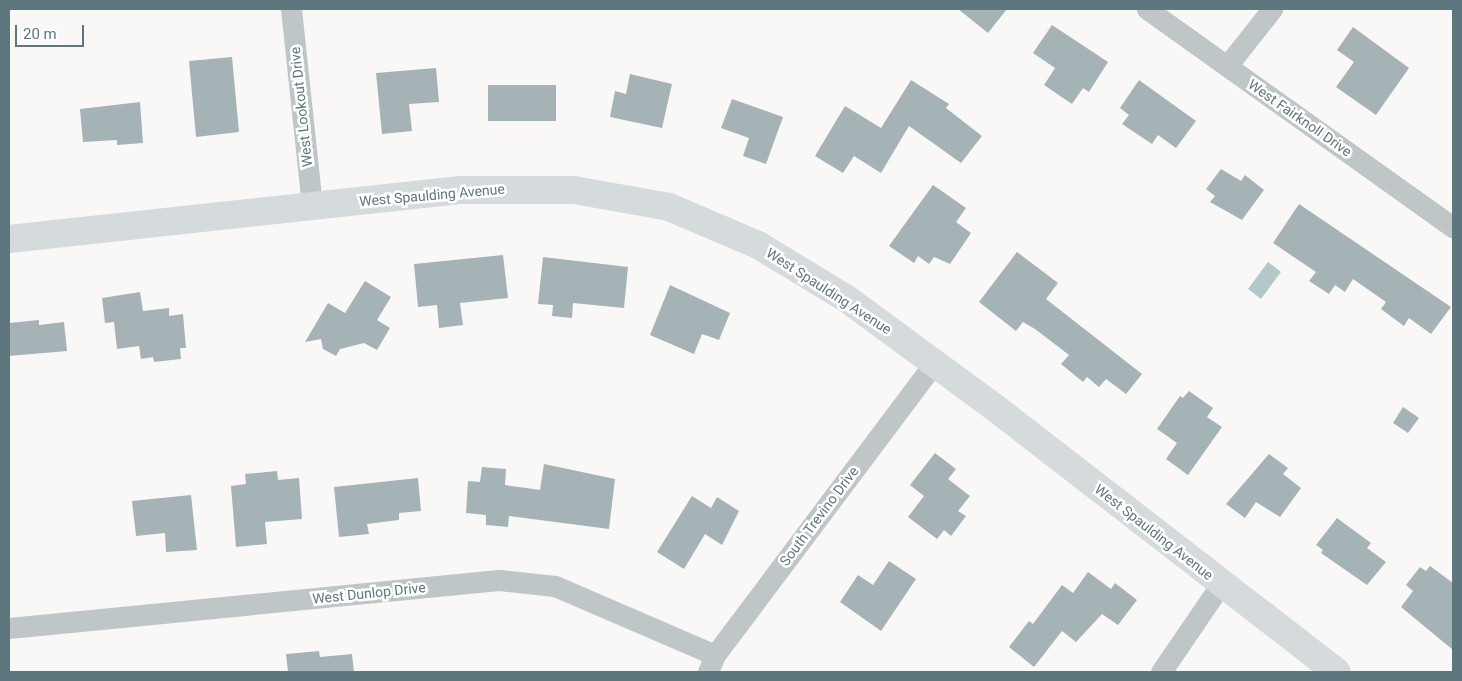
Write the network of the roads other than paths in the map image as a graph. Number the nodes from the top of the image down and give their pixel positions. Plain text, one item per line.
1 (291, 9) edge
2 (1147, 9) edge
3 (1272, 9) edge
4 (1226, 66) junction
5 (312, 205) junction
6 (1453, 227) edge
7 (9, 239) edge
8 (935, 362) junction
9 (1221, 584) junction
10 (9, 628) edge
11 (712, 664) edge
12 (1161, 672) edge
13 (1337, 672) edge

1 - 5 street, West Lookout Drive
2 - 4 street, West Fairknoll Drive
3 - 4 street
4 - 6 street, West Fairknoll Drive
5 - 7 street, West Spaulding Avenue
5 - 8 street, West Spaulding Avenue
8 - 9 street, West Spaulding Avenue
8 - 11 street, South Trevino Drive
9 - 12 street
9 - 13 street, West Spaulding Avenue
10 - 11 street, West Dunlop Drive

